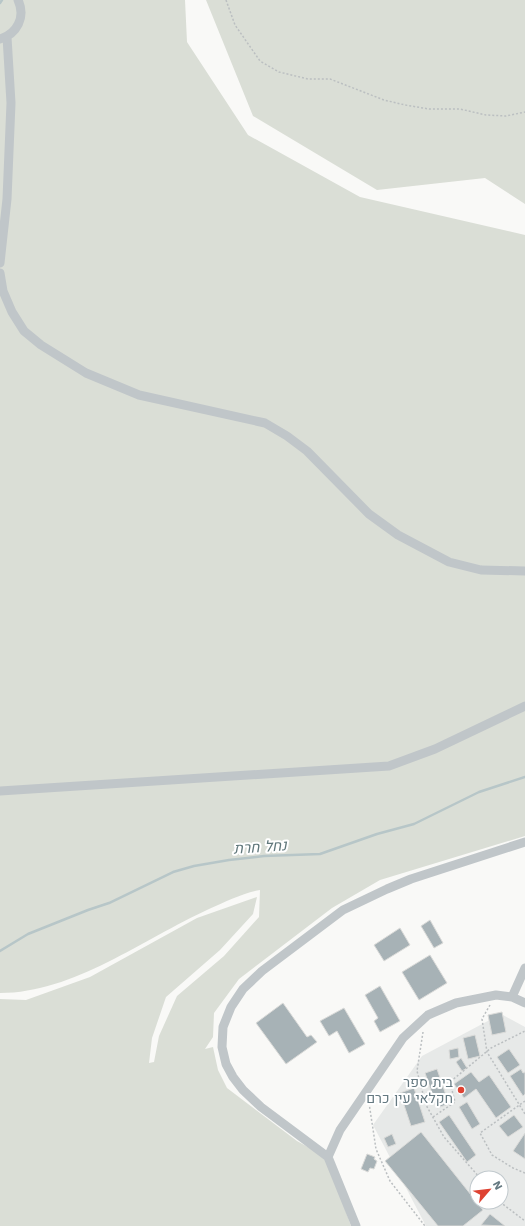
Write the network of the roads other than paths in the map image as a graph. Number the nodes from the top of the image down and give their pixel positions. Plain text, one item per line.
1 (18, 0) edge
2 (3, 38) edge
3 (0, 263) edge
4 (0, 273) edge
5 (525, 571) edge
6 (525, 706) edge
7 (0, 791) edge
8 (525, 842) edge
9 (525, 968) edge
10 (512, 997) junction
11 (525, 1003) edge
12 (328, 1157) junction
13 (356, 1226) edge

1 - 2 street
2 - 3 street
4 - 5 street
6 - 7 street
8 - 12 street
9 - 10 street
10 - 11 street
10 - 12 street
12 - 13 street

